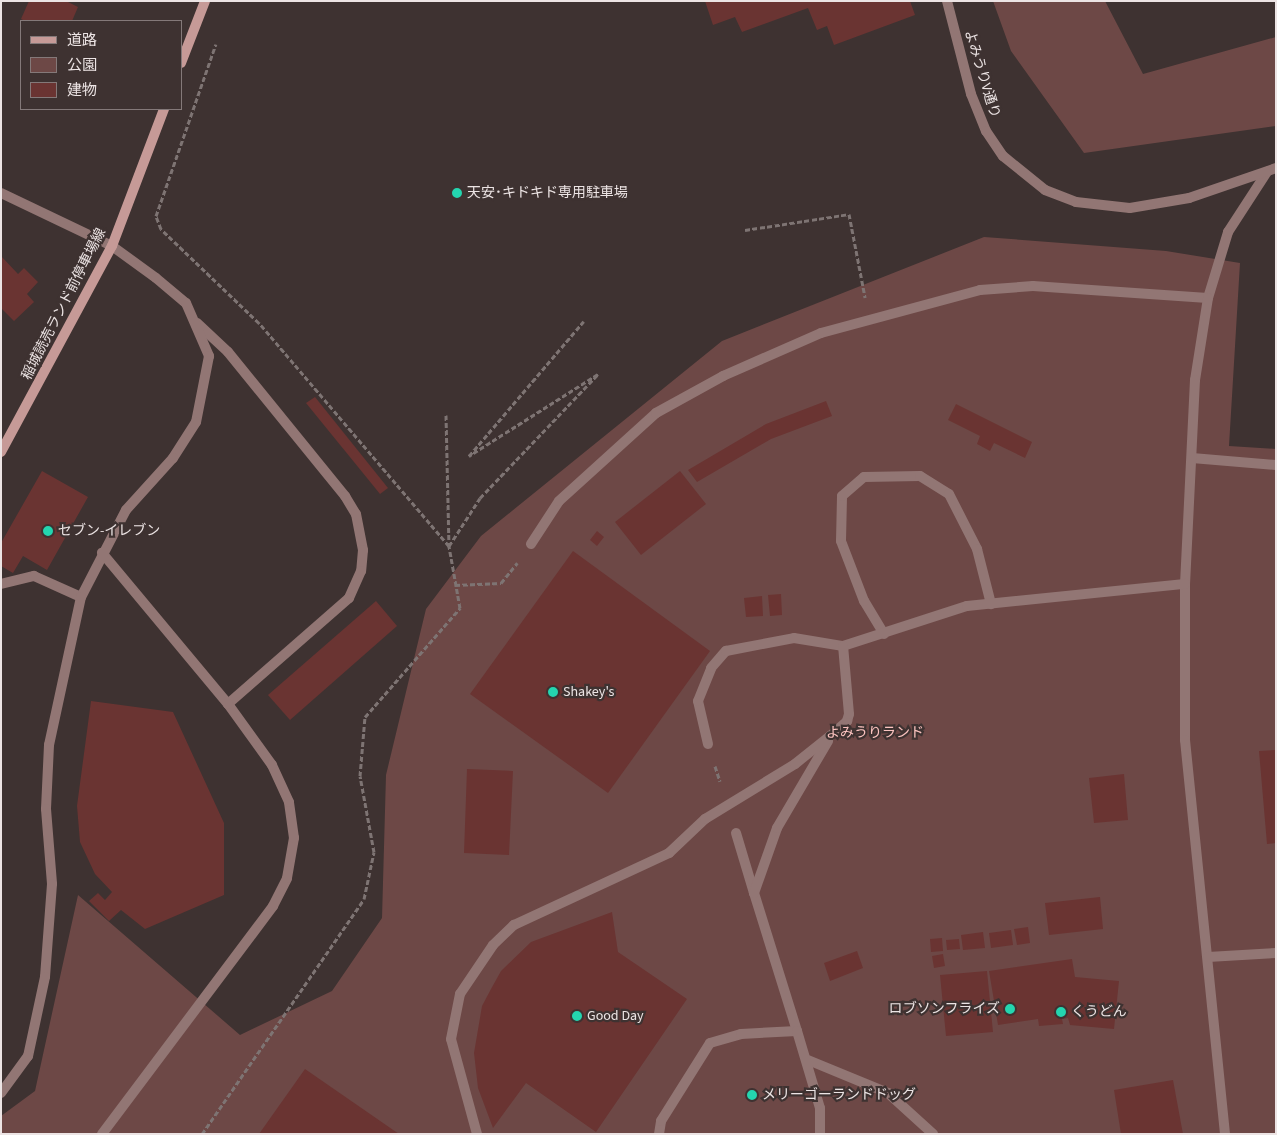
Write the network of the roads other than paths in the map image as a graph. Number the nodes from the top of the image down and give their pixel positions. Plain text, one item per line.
1 (205, 1) edge
2 (947, 1) edge
3 (182, 60) edge
4 (164, 110) edge
5 (1271, 170) edge
6 (1, 193) edge
7 (112, 246) junction
8 (1208, 298) junction
9 (197, 323) junction
10 (1, 452) edge
11 (1192, 458) junction
12 (1276, 465) edge
13 (531, 544) road end
14 (102, 553) junction
15 (1, 584) edge
16 (1185, 584) junction
17 (81, 597) junction
18 (991, 604) junction
19 (884, 634) junction
20 (843, 646) junction
21 (228, 704) junction
22 (830, 736) junction
23 (708, 744) road end
24 (736, 833) dead end
25 (754, 893) junction
26 (1276, 953) edge
27 (1208, 957) junction
28 (797, 1031) junction
29 (808, 1060) junction
30 (1, 1093) edge
31 (102, 1134) edge
32 (477, 1134) edge
33 (658, 1134) edge
34 (820, 1134) edge
35 (933, 1134) edge
36 (1225, 1134) edge

1 - 3 main road
2 - 5 street, よみうりV通り
4 - 7 main road, 稲城読売ランド前停車場線
5 - 8 street
6 - 7 street
7 - 9 street
7 - 10 main road, 稲城読売ランド前停車場線
8 - 11 street
8 - 13 street
9 - 14 street
9 - 21 street
11 - 12 street
11 - 16 street
14 - 17 street
14 - 21 street
15 - 17 street
16 - 18 street
16 - 27 street
17 - 30 street
18 - 19 street
18 - 19 street
19 - 20 street
20 - 22 street
20 - 23 street
21 - 31 street
22 - 25 street
22 - 32 street
24 - 25 street
25 - 28 street
26 - 27 street
27 - 36 street
28 - 29 street
28 - 33 street
29 - 34 street
29 - 35 street

